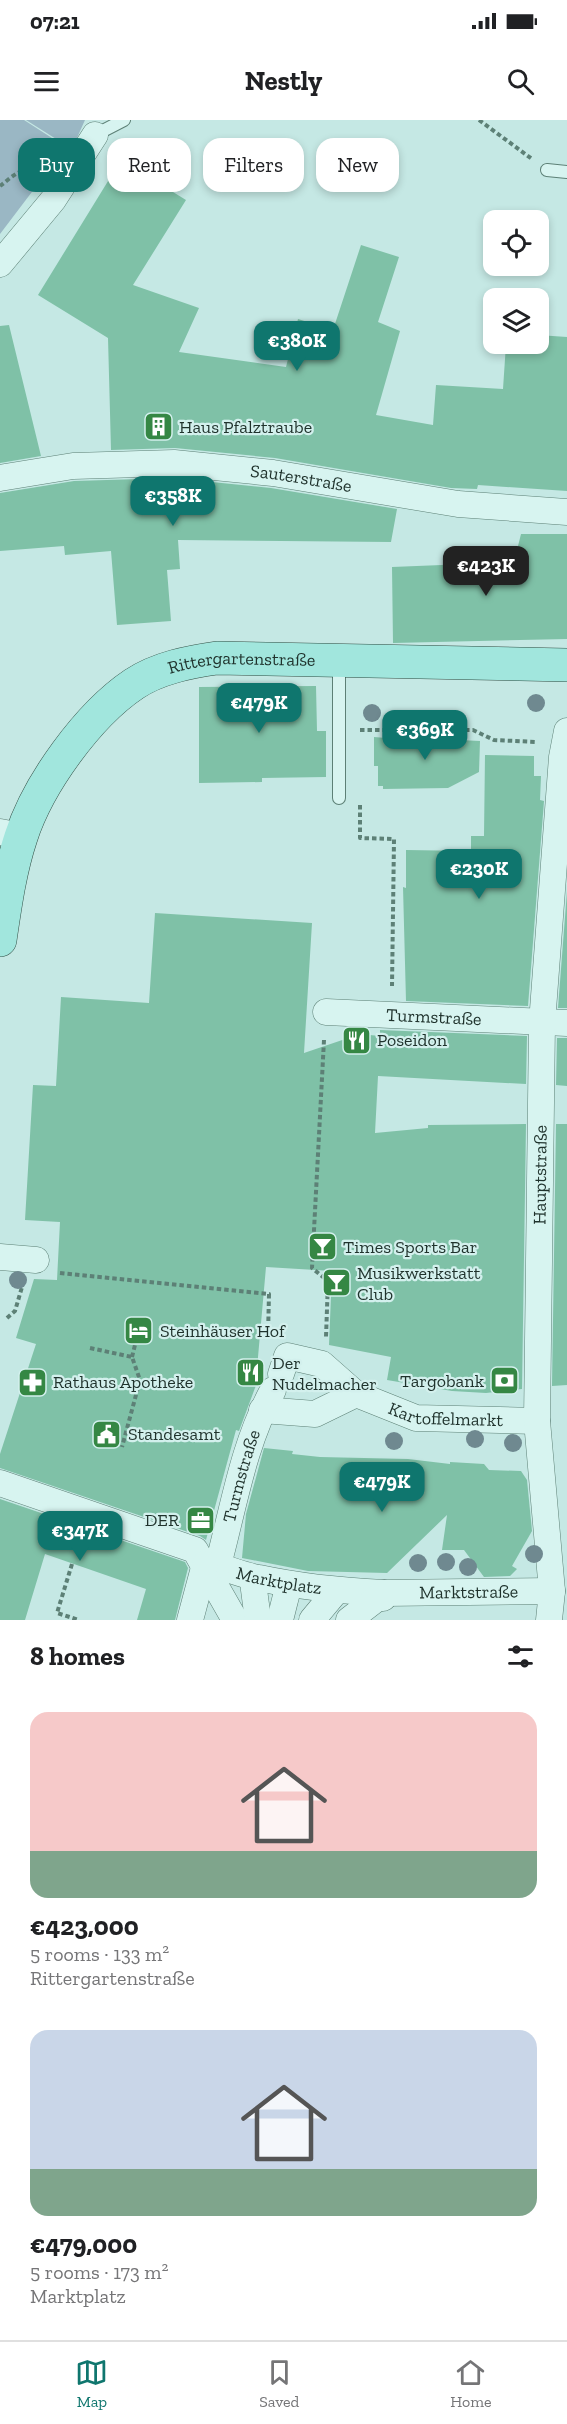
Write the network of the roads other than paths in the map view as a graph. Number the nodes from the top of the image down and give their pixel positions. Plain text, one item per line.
1 (124, 120) edge
2 (98, 128) edge
3 (547, 170) road end
4 (567, 172) edge
5 (0, 264) edge
6 (0, 478) edge
7 (567, 512) edge
8 (339, 660) junction
9 (567, 666) edge
10 (566, 738) edge
11 (339, 798) road end
12 (10, 834) edge
13 (0, 940) edge
14 (326, 1012) road end
15 (542, 1023) junction
16 (567, 1023) edge
17 (0, 1257) edge
18 (43, 1266) road end
19 (276, 1383) junction
20 (356, 1394) junction
21 (537, 1421) junction
22 (0, 1483) edge
23 (211, 1565) junction
24 (255, 1578) junction
25 (289, 1584) junction
26 (337, 1590) junction
27 (552, 1591) junction
28 (384, 1593) junction
29 (193, 1618) edge
30 (235, 1620) edge
31 (258, 1620) edge
32 (280, 1620) edge
33 (312, 1620) edge
34 (349, 1620) edge
35 (377, 1620) edge
36 (549, 1620) edge

1 - 2 lane
2 - 5 street
3 - 4 lane
6 - 7 street, Sauterstraße
8 - 9 main road, Rittergartenstraße
8 - 11 lane
8 - 12 main road, Rittergartenstraße
10 - 15 street, Hauptstraße
12 - 13 main road, Rittergartenstraße
14 - 15 street, Turmstraße
15 - 16 street, Turmstraße
15 - 21 street, Hauptstraße
17 - 18 street
19 - 20 street, Kartoffelmarkt
19 - 20 street
19 - 23 street, Turmstraße
20 - 21 street, Kartoffelmarkt
21 - 27 street, Hauptstraße
22 - 23 street
23 - 24 street, Marktplatz
23 - 29 street
23 - 30 street
24 - 25 street, Marktplatz
24 - 31 street
25 - 26 street, Marktplatz
25 - 32 street
26 - 28 street, Marktplatz
26 - 33 street
27 - 28 street, Marktstraße
27 - 36 street, Hauptstraße
28 - 34 street
28 - 35 street

